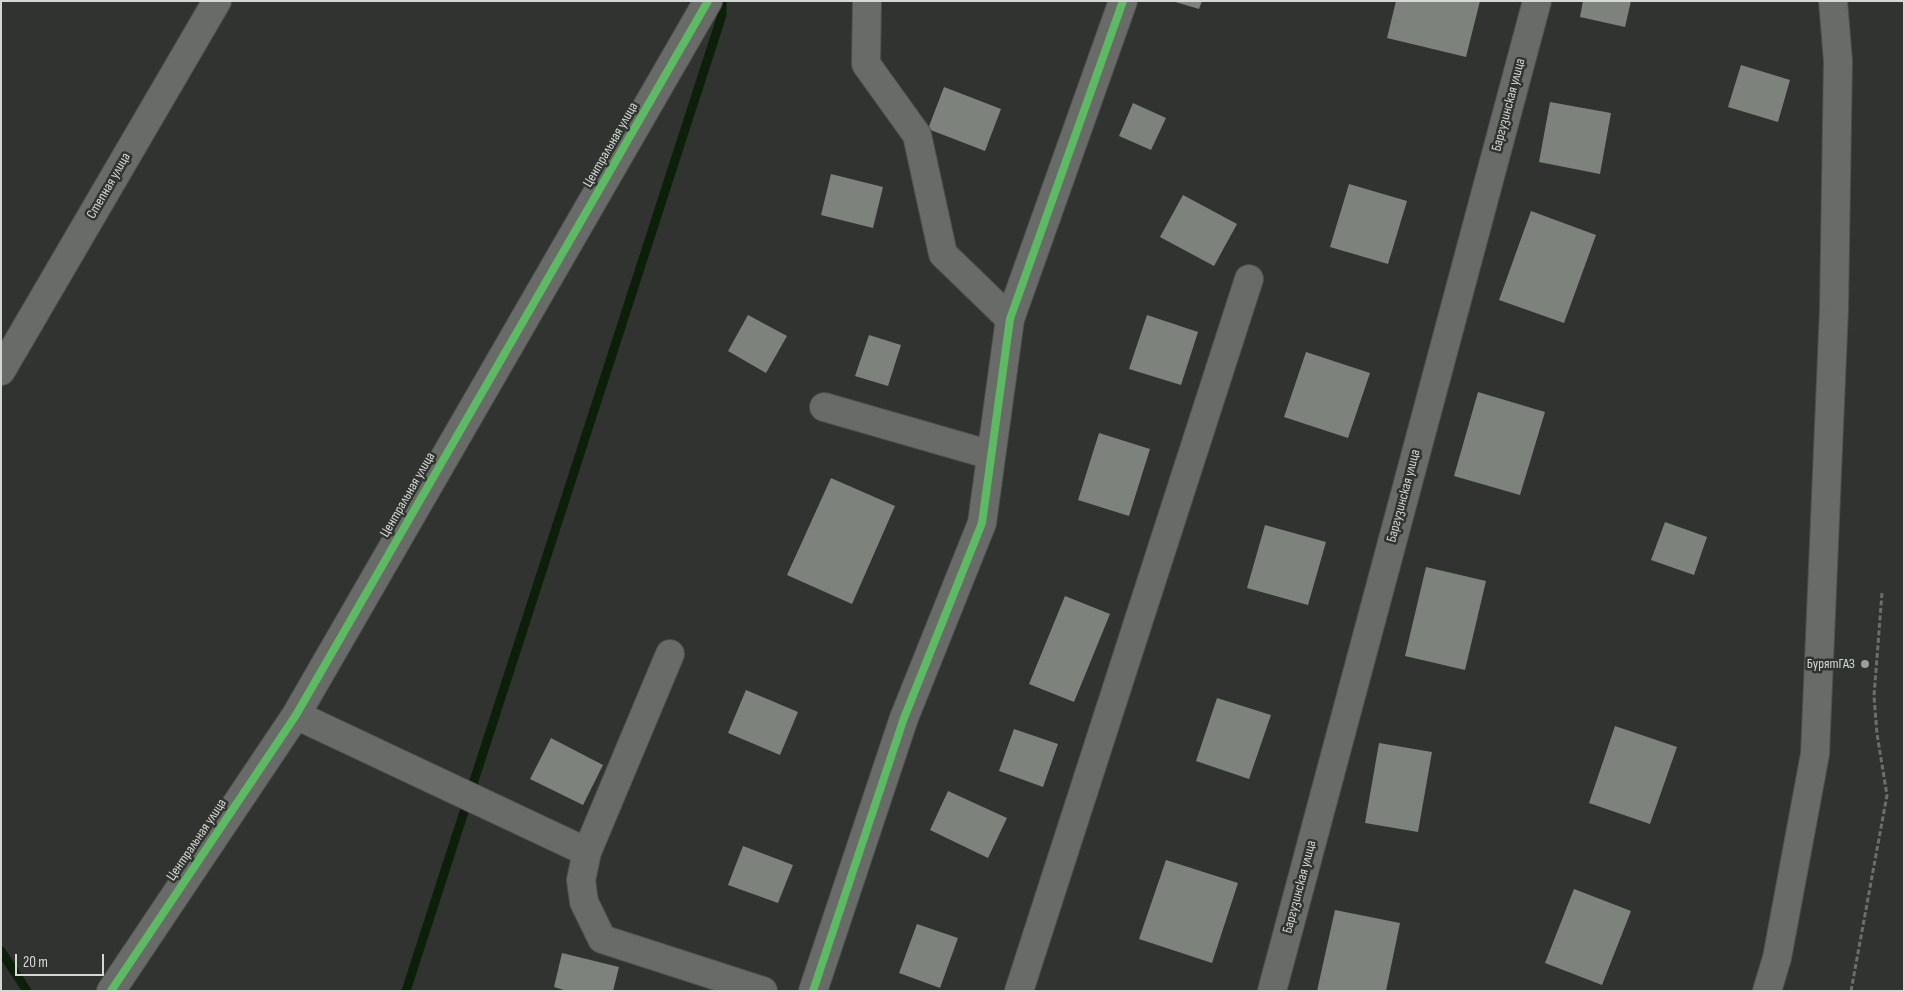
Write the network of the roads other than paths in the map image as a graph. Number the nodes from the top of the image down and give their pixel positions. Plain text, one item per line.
1 (217, 1) edge
2 (708, 1) edge
3 (866, 1) edge
4 (1123, 1) edge
5 (1537, 1) edge
6 (1833, 1) edge
7 (1250, 279) dead end
8 (1010, 319) junction
9 (1, 371) edge
10 (824, 407) dead end
11 (991, 455) junction
12 (670, 654) dead end
13 (296, 715) junction
14 (587, 852) junction
15 (111, 991) edge
16 (763, 991) edge
17 (813, 991) edge
18 (1019, 991) edge
19 (1272, 991) edge
20 (1767, 991) edge

1 - 9 street, Степная улица
2 - 13 street, Центральная улица
3 - 8 street
4 - 8 street
5 - 19 street, Баргузинская улица
6 - 20 street
7 - 18 street
8 - 11 street
10 - 11 street
11 - 17 street
12 - 14 street
13 - 14 street
13 - 15 street, Центральная улица
14 - 16 street

